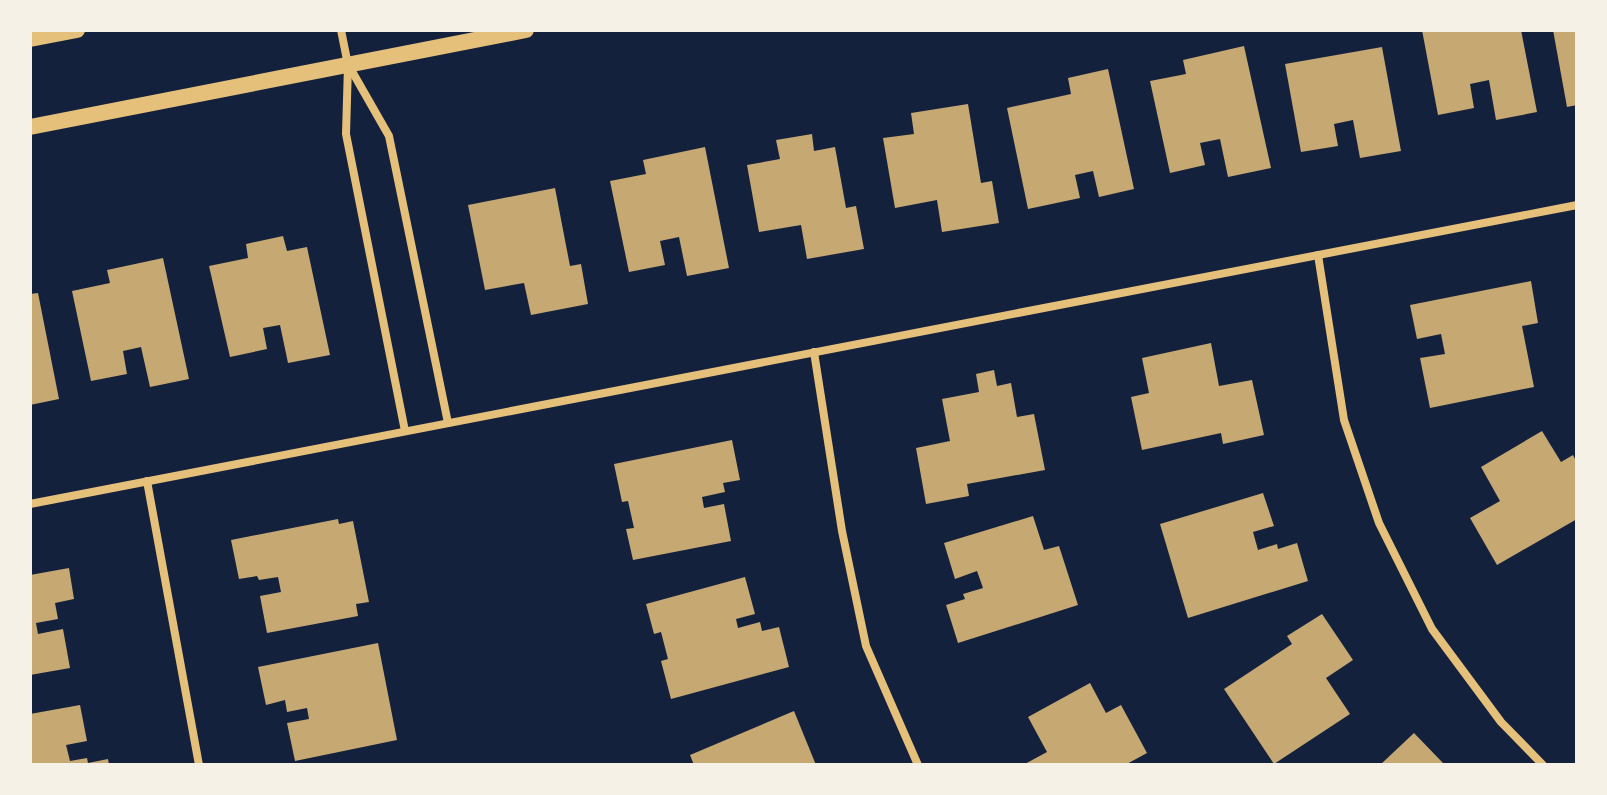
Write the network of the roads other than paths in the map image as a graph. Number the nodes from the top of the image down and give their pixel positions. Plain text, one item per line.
1 (77, 30) edge
2 (341, 30) edge
3 (526, 30) edge
4 (30, 39) edge
5 (348, 65) junction
6 (30, 127) edge
7 (1577, 205) edge
8 (1318, 255) junction
9 (814, 352) junction
10 (448, 423) junction
11 (405, 431) junction
12 (147, 481) junction
13 (30, 504) edge
14 (199, 765) edge
15 (918, 765) edge
16 (1543, 765) edge

1 - 4 main road
2 - 5 street
3 - 5 main road
5 - 6 main road
5 - 10 street
5 - 11 street
7 - 8 street
8 - 9 street
8 - 16 street
9 - 10 street
9 - 15 street
10 - 11 street
11 - 12 street
12 - 13 street
12 - 14 street

